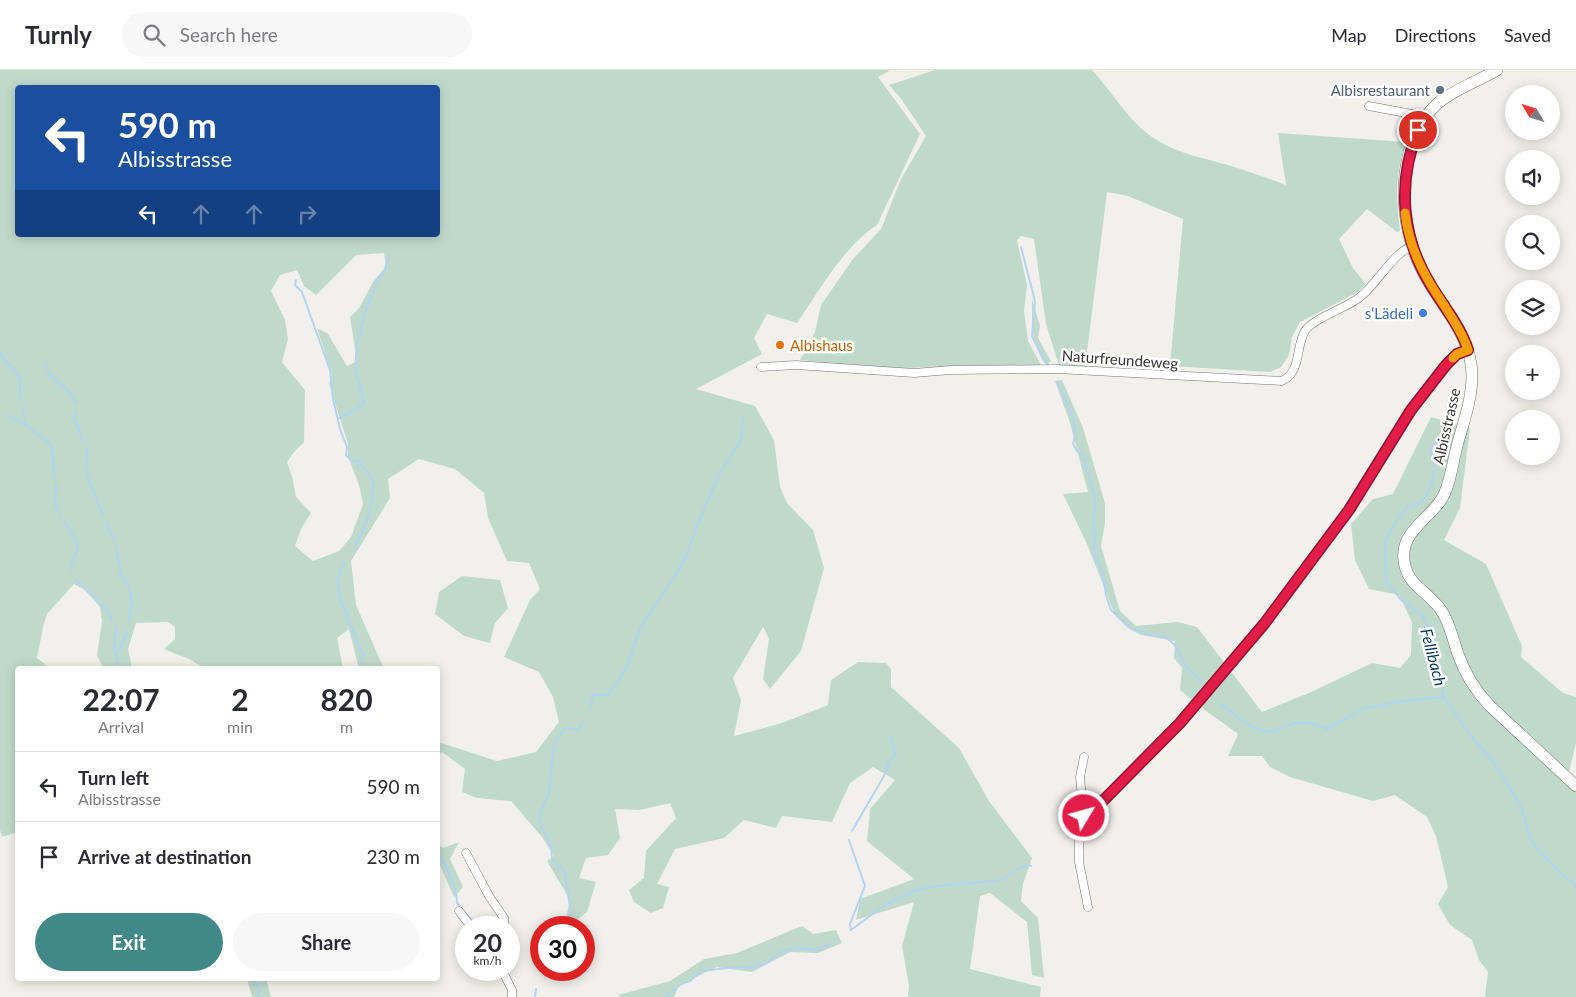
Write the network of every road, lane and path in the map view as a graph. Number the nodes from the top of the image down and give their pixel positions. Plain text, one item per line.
1 (1497, 70) edge
2 (1480, 74) edge
3 (1369, 106) dead end
4 (1424, 120) junction
5 (1412, 246) junction
6 (1468, 350) junction
7 (761, 366) dead end
8 (1084, 757) dead end
9 (1576, 786) edge
10 (1084, 820) junction
11 (466, 853) dead end
12 (1088, 907) dead end
13 (458, 911) dead end
14 (462, 916) edge
15 (503, 916) edge
16 (508, 981) edge
17 (512, 997) edge

1 - 2 main road, Albisstrasse
2 - 4 main road, Albisstrasse
3 - 4 street
4 - 5 main road, Albisstrasse
5 - 6 main road, Albisstrasse
5 - 7 street, Naturfreundeweg
6 - 9 main road, Albisstrasse
6 - 10 street
8 - 10 street
10 - 12 street
11 - 15 street
13 - 14 street
16 - 17 street

